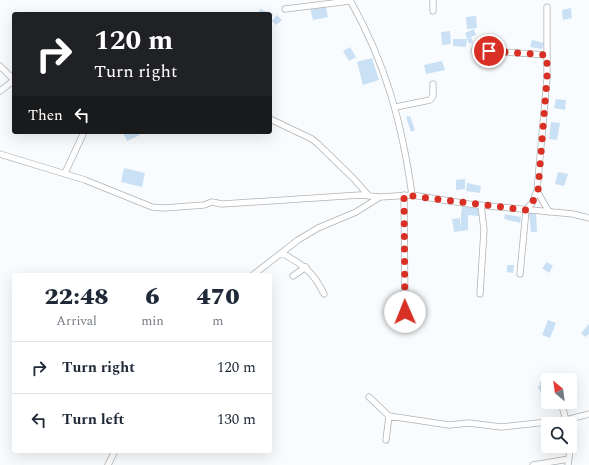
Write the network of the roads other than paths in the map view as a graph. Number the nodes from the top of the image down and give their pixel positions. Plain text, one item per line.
1 (350, 0) edge
2 (433, 0) edge
3 (547, 7) dead end
4 (285, 9) dead end
5 (433, 11) dead end
6 (475, 50) dead end
7 (547, 55) junction
8 (0, 66) edge
9 (12, 78) edge
10 (12, 82) edge
11 (433, 84) dead end
12 (0, 91) edge
13 (396, 107) junction
14 (272, 119) edge
15 (83, 134) edge
16 (0, 154) edge
17 (65, 173) junction
18 (538, 191) junction
19 (368, 195) junction
20 (404, 195) junction
21 (412, 195) junction
22 (380, 197) junction
23 (481, 205) junction
24 (526, 210) junction
25 (548, 212) junction
26 (589, 218) edge
27 (282, 253) junction
28 (306, 267) junction
29 (256, 273) edge
30 (520, 274) dead end
31 (293, 276) dead end
32 (324, 294) dead end
33 (480, 294) dead end
34 (405, 312) dead end
35 (369, 397) dead end
36 (589, 414) edge
37 (389, 416) junction
38 (577, 418) edge
39 (541, 424) edge
40 (386, 440) dead end
41 (114, 453) edge
42 (568, 462) edge
43 (108, 465) edge
44 (533, 465) edge

1 - 4 street
1 - 13 street
2 - 5 street
3 - 7 street
6 - 7 street
7 - 18 street
8 - 9 street
10 - 12 street
11 - 13 street
13 - 21 street
14 - 19 street
15 - 17 street
16 - 17 street
17 - 19 street
18 - 24 street
18 - 25 street
19 - 22 street
20 - 21 street
20 - 22 street
20 - 34 street
21 - 23 street
22 - 27 street
23 - 24 street
23 - 33 street
24 - 25 street
24 - 30 street
25 - 26 street
27 - 28 street
27 - 29 street
28 - 31 street
28 - 32 street
35 - 37 street
36 - 38 street
37 - 39 street
37 - 40 street
41 - 43 street
42 - 44 street

